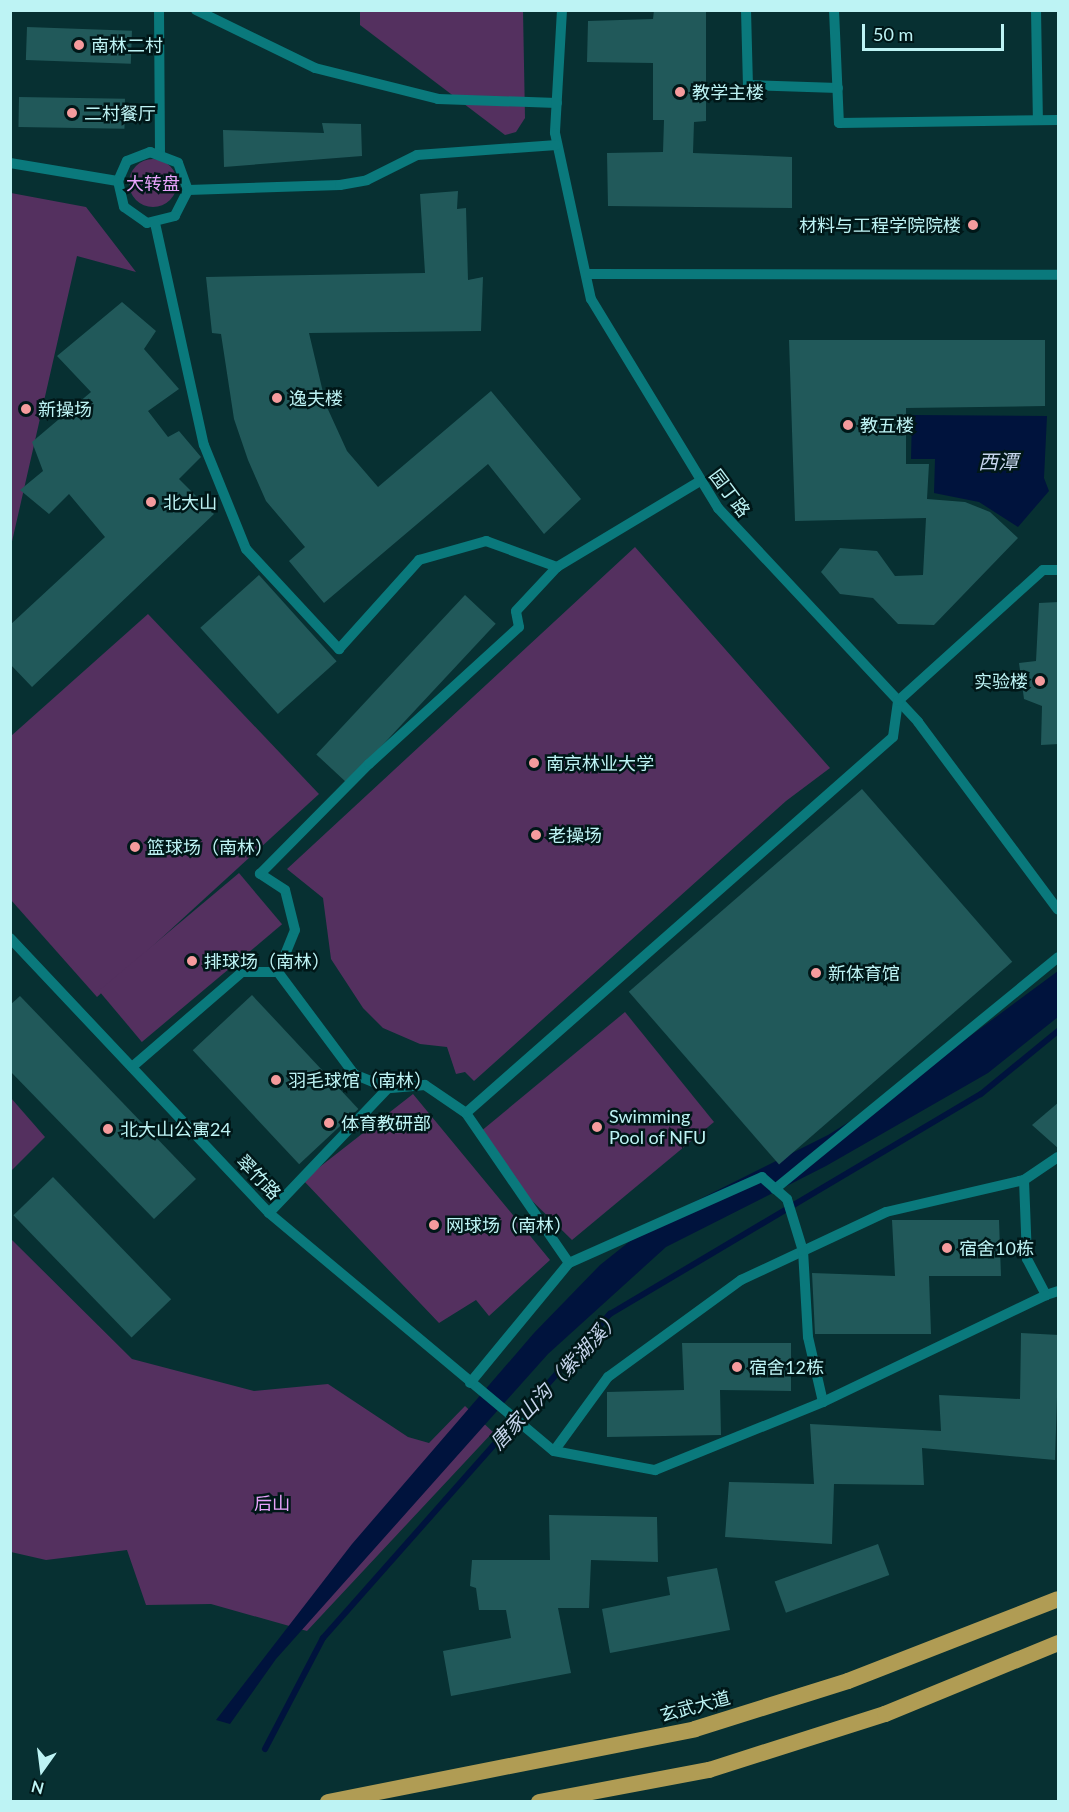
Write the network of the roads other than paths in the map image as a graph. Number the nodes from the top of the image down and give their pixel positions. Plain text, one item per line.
1 (159, 10) edge
2 (196, 10) edge
3 (562, 10) edge
4 (746, 10) edge
5 (834, 10) edge
6 (1036, 10) edge
7 (838, 88) junction
8 (557, 103) junction
9 (1038, 120) junction
10 (1059, 120) edge
11 (557, 145) junction
12 (160, 154) junction
13 (10, 163) edge
14 (118, 181) junction
15 (188, 190) junction
16 (155, 223) junction
17 (586, 273) junction
18 (1059, 276) edge
19 (700, 481) junction
20 (557, 567) junction
21 (1059, 570) edge
22 (898, 701) junction
23 (1059, 910) edge
24 (10, 938) edge
25 (1059, 957) edge
26 (278, 972) junction
27 (132, 1067) junction
28 (388, 1088) junction
29 (466, 1113) junction
30 (1059, 1157) edge
31 (1024, 1179) junction
32 (775, 1189) junction
33 (269, 1213) junction
34 (803, 1251) junction
35 (569, 1263) junction
36 (1059, 1292) edge
37 (1046, 1295) junction
38 (470, 1383) junction
39 (823, 1402) junction
40 (554, 1451) junction
41 (1059, 1599) edge
42 (1059, 1643) edge
43 (328, 1802) edge
44 (538, 1802) edge

1 - 12 lane
2 - 8 lane
3 - 8 lane, 园丁路
4 - 7 lane
5 - 7 lane
6 - 9 lane
7 - 9 lane
8 - 11 lane, 园丁路
9 - 10 lane
11 - 15 lane
11 - 17 lane, 园丁路
12 - 14 lane
12 - 15 lane
13 - 14 lane
14 - 16 lane
15 - 16 lane
16 - 20 lane
17 - 18 lane
17 - 19 lane, 园丁路
19 - 20 lane
19 - 22 lane, 园丁路
20 - 26 lane
21 - 22 lane
22 - 23 lane, 园丁路
22 - 29 lane
24 - 27 lane, 翠竹路
25 - 32 lane
26 - 27 lane
26 - 28 lane
27 - 33 lane, 翠竹路
28 - 29 lane
28 - 33 lane
29 - 35 lane
30 - 31 lane
31 - 34 lane
31 - 37 lane
32 - 34 lane
32 - 35 lane
33 - 38 lane, 翠竹路
34 - 39 lane
34 - 40 lane
35 - 38 lane
36 - 37 lane
37 - 39 lane
38 - 40 lane, 翠竹路
39 - 40 lane
41 - 43 highway, 玄武大道
42 - 44 highway

